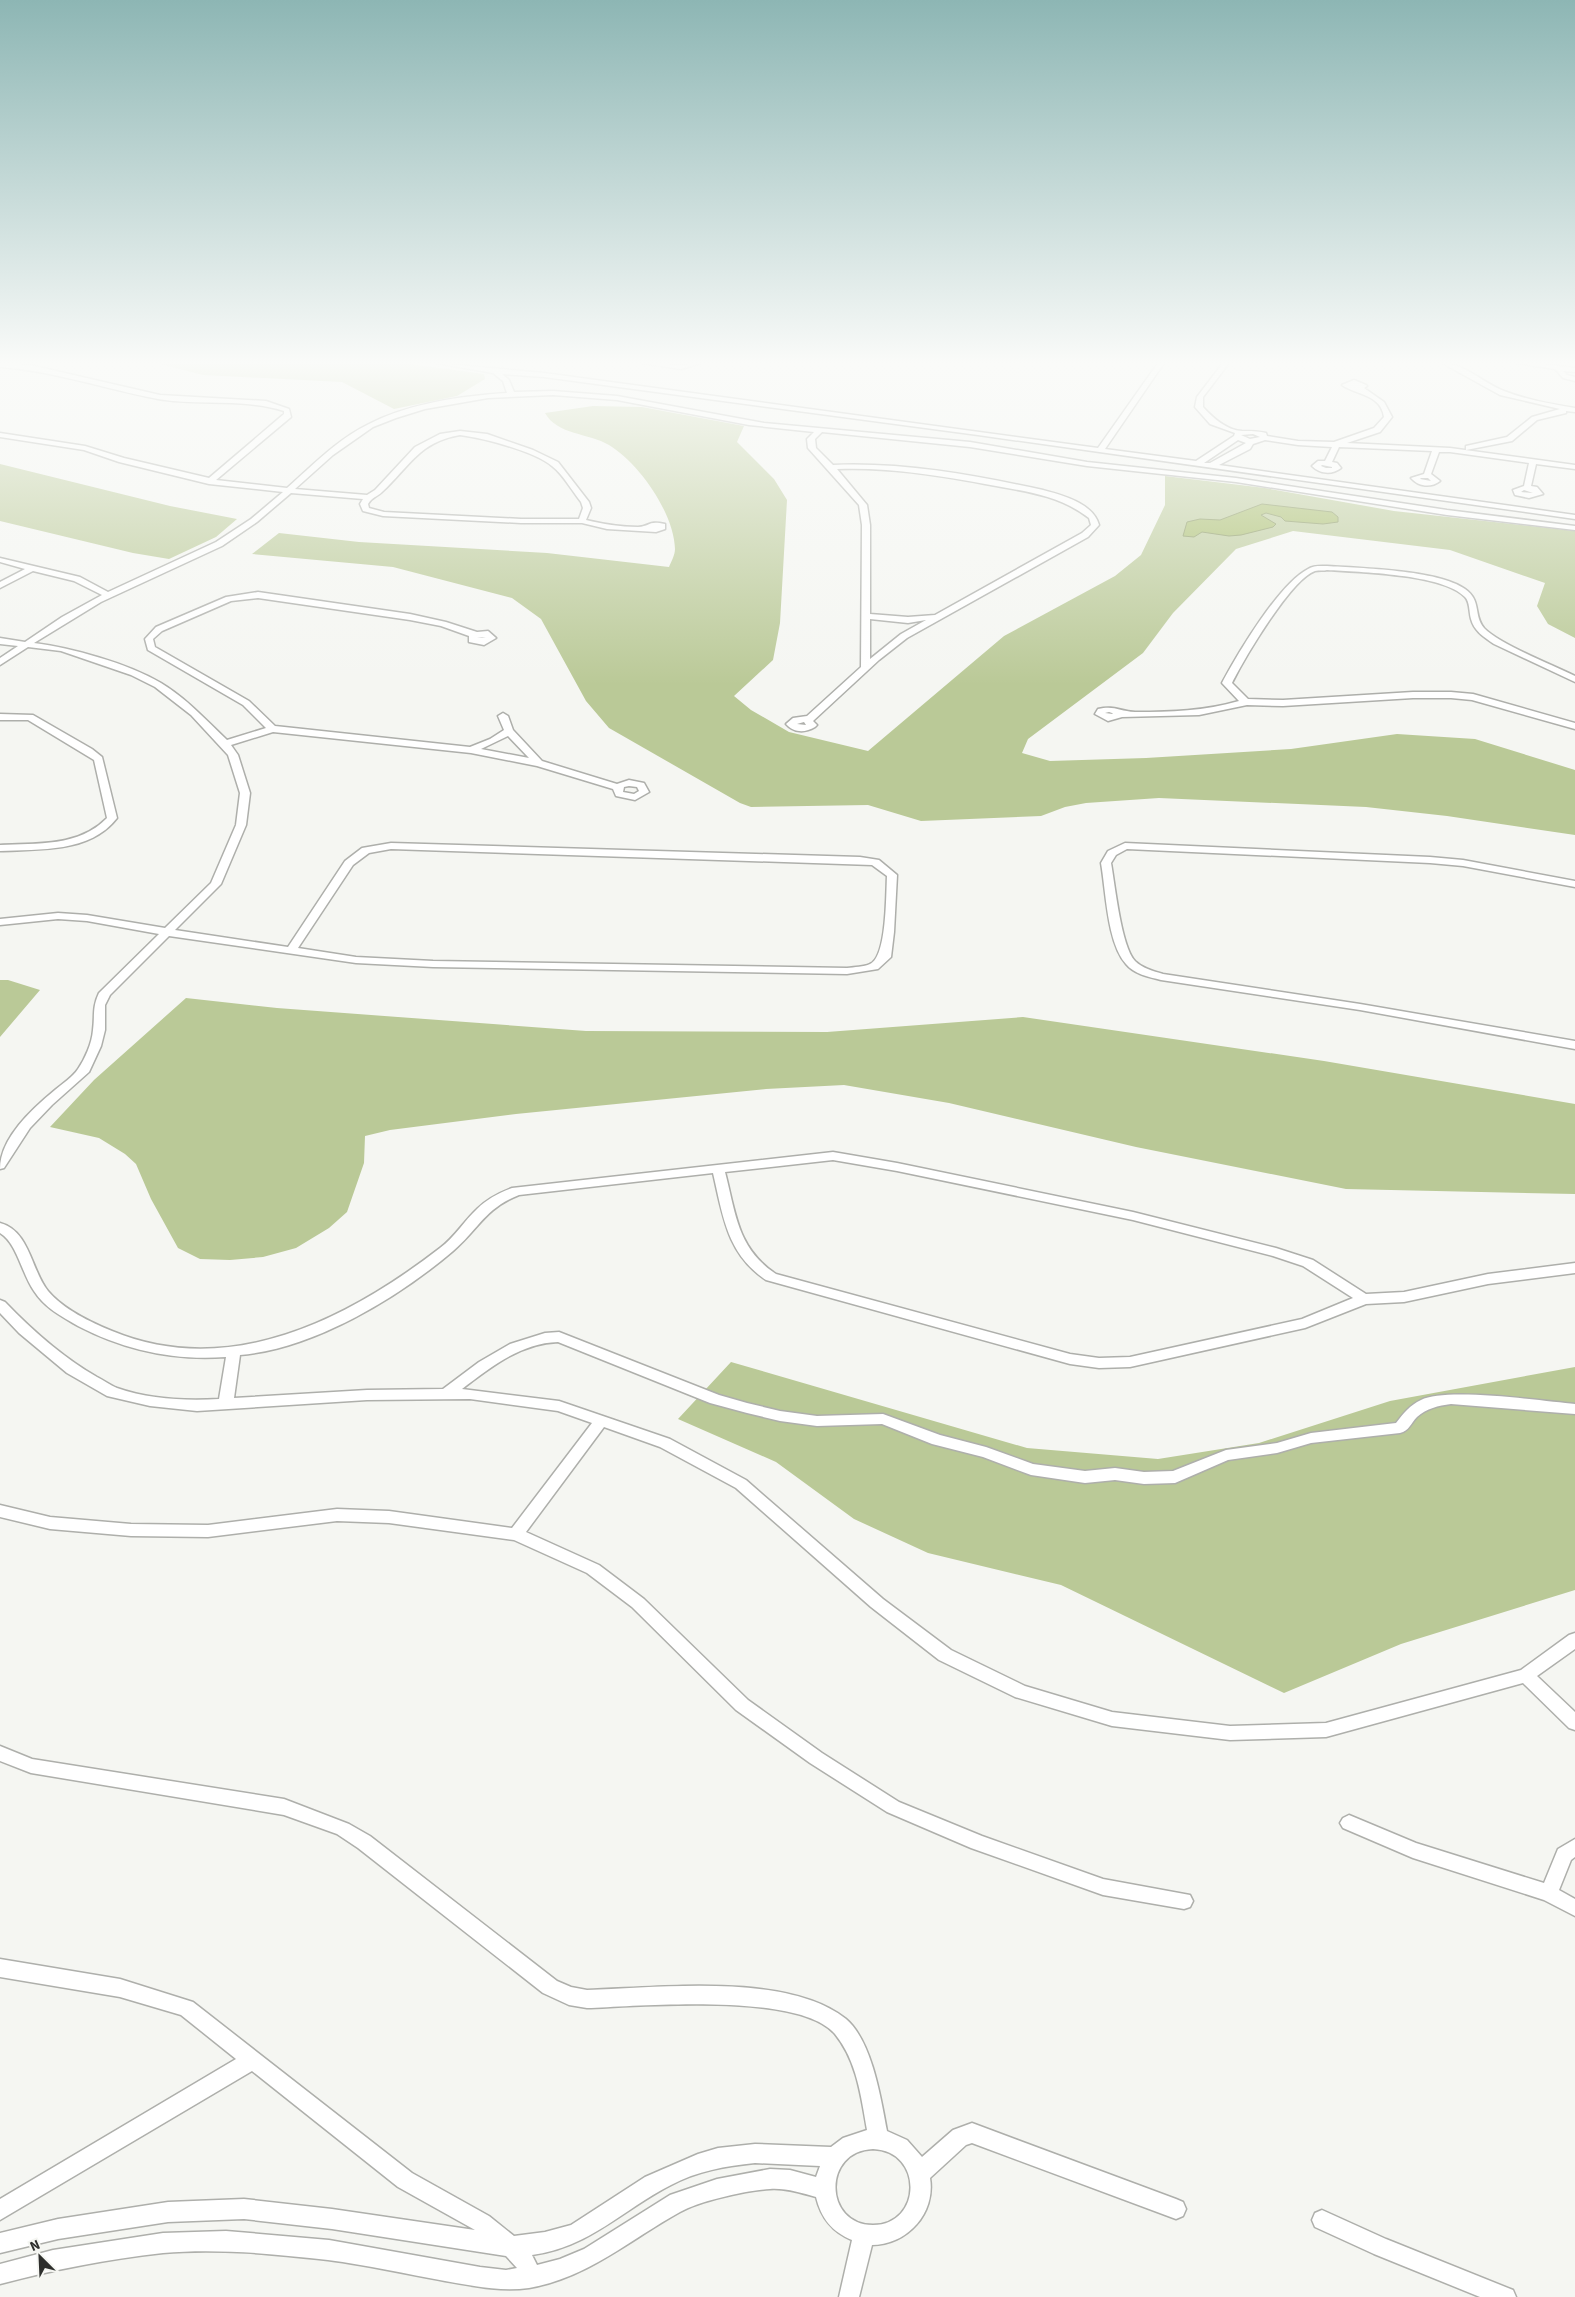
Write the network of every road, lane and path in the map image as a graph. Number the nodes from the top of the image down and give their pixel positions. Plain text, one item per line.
1 (162, 470) edge
2 (223, 470) edge
3 (315, 470) edge
4 (398, 470) edge
5 (560, 470) edge
6 (834, 470) edge
7 (916, 470) edge
8 (1150, 470) edge
9 (1241, 470) edge
10 (1429, 470) edge
11 (1531, 470) edge
12 (1427, 476) dead end
13 (209, 482) junction
14 (1527, 488) dead end
15 (290, 492) junction
16 (368, 497) junction
17 (1575, 517) edge
18 (582, 521) junction
19 (642, 528) dead end
20 (1575, 528) edge
21 (0, 560) edge
22 (34, 568) junction
23 (0, 585) edge
24 (108, 594) junction
25 (865, 616) junction
26 (938, 616) junction
27 (476, 635) dead end
28 (0, 641) edge
29 (23, 646) junction
30 (0, 648) edge
31 (0, 662) edge
32 (865, 668) junction
33 (1575, 679) edge
34 (1246, 702) junction
35 (1118, 714) dead end
36 (503, 716) dead end
37 (0, 717) edge
38 (808, 720) dead end
39 (1575, 726) edge
40 (272, 729) junction
41 (509, 731) junction
42 (225, 744) junction
43 (471, 750) junction
44 (539, 763) junction
45 (618, 788) dead end
46 (0, 848) edge
47 (1575, 884) edge
48 (0, 922) edge
49 (166, 932) junction
50 (290, 950) junction
51 (1575, 1045) edge
52 (0, 1165) edge
53 (718, 1170) junction
54 (0, 1227) edge
55 (1575, 1268) edge
56 (1364, 1299) junction
57 (0, 1306) edge
58 (233, 1354) junction
59 (446, 1395) junction
60 (226, 1404) junction
61 (1575, 1409) edge
62 (602, 1420) junction
63 (0, 1511) edge
64 (516, 1534) junction
65 (1575, 1640) edge
66 (1526, 1675) junction
67 (1575, 1723) edge
68 (0, 1753) edge
69 (1349, 1823) dead end
70 (1575, 1847) edge
71 (1549, 1893) junction
72 (1184, 1900) dead end
73 (1575, 1908) edge
74 (0, 1968) edge
75 (253, 2060) junction
76 (878, 2139) junction
77 (835, 2157) junction
78 (919, 2174) junction
79 (826, 2190) junction
80 (1176, 2209) dead end
81 (0, 2210) edge
82 (1322, 2220) dead end
83 (864, 2234) junction
84 (0, 2243) edge
85 (511, 2246) junction
86 (0, 2274) edge
87 (531, 2277) junction
88 (849, 2297) edge
89 (1506, 2297) edge

1 - 13 street
2 - 13 street
3 - 15 street
4 - 16 street
5 - 18 street
6 - 25 street
7 - 26 street
8 - 20 street
9 - 17 street
10 - 12 street
11 - 14 street
13 - 15 street
15 - 16 street
15 - 24 street
16 - 18 street
18 - 19 street
21 - 22 street
22 - 23 street
22 - 24 street
24 - 29 street
25 - 26 street
25 - 32 street
26 - 32 street
27 - 40 street
28 - 29 street
29 - 30 street
29 - 31 street
29 - 42 street
32 - 38 street
33 - 34 street
34 - 35 street
34 - 39 street
36 - 41 street
37 - 46 street
40 - 42 street
40 - 43 street
41 - 43 street
41 - 44 street
42 - 49 street
43 - 44 street
44 - 45 street
47 - 51 street
48 - 49 street
49 - 50 street
49 - 52 street
50 - 50 street
53 - 56 street
53 - 56 street
53 - 58 street
54 - 58 street
55 - 56 street
57 - 60 street
58 - 60 street
59 - 60 street
59 - 61 street
59 - 62 street
62 - 64 street
62 - 66 street
63 - 64 street
64 - 72 street
65 - 66 street
66 - 67 street
68 - 76 street
69 - 71 street
70 - 71 street
71 - 73 street
74 - 75 street
75 - 81 street
75 - 85 street
76 - 77 street
76 - 78 street
77 - 79 street
77 - 85 street
78 - 80 street
78 - 83 street
79 - 83 street
79 - 87 street
82 - 89 street
83 - 88 street
84 - 85 street
85 - 87 street
86 - 87 street

